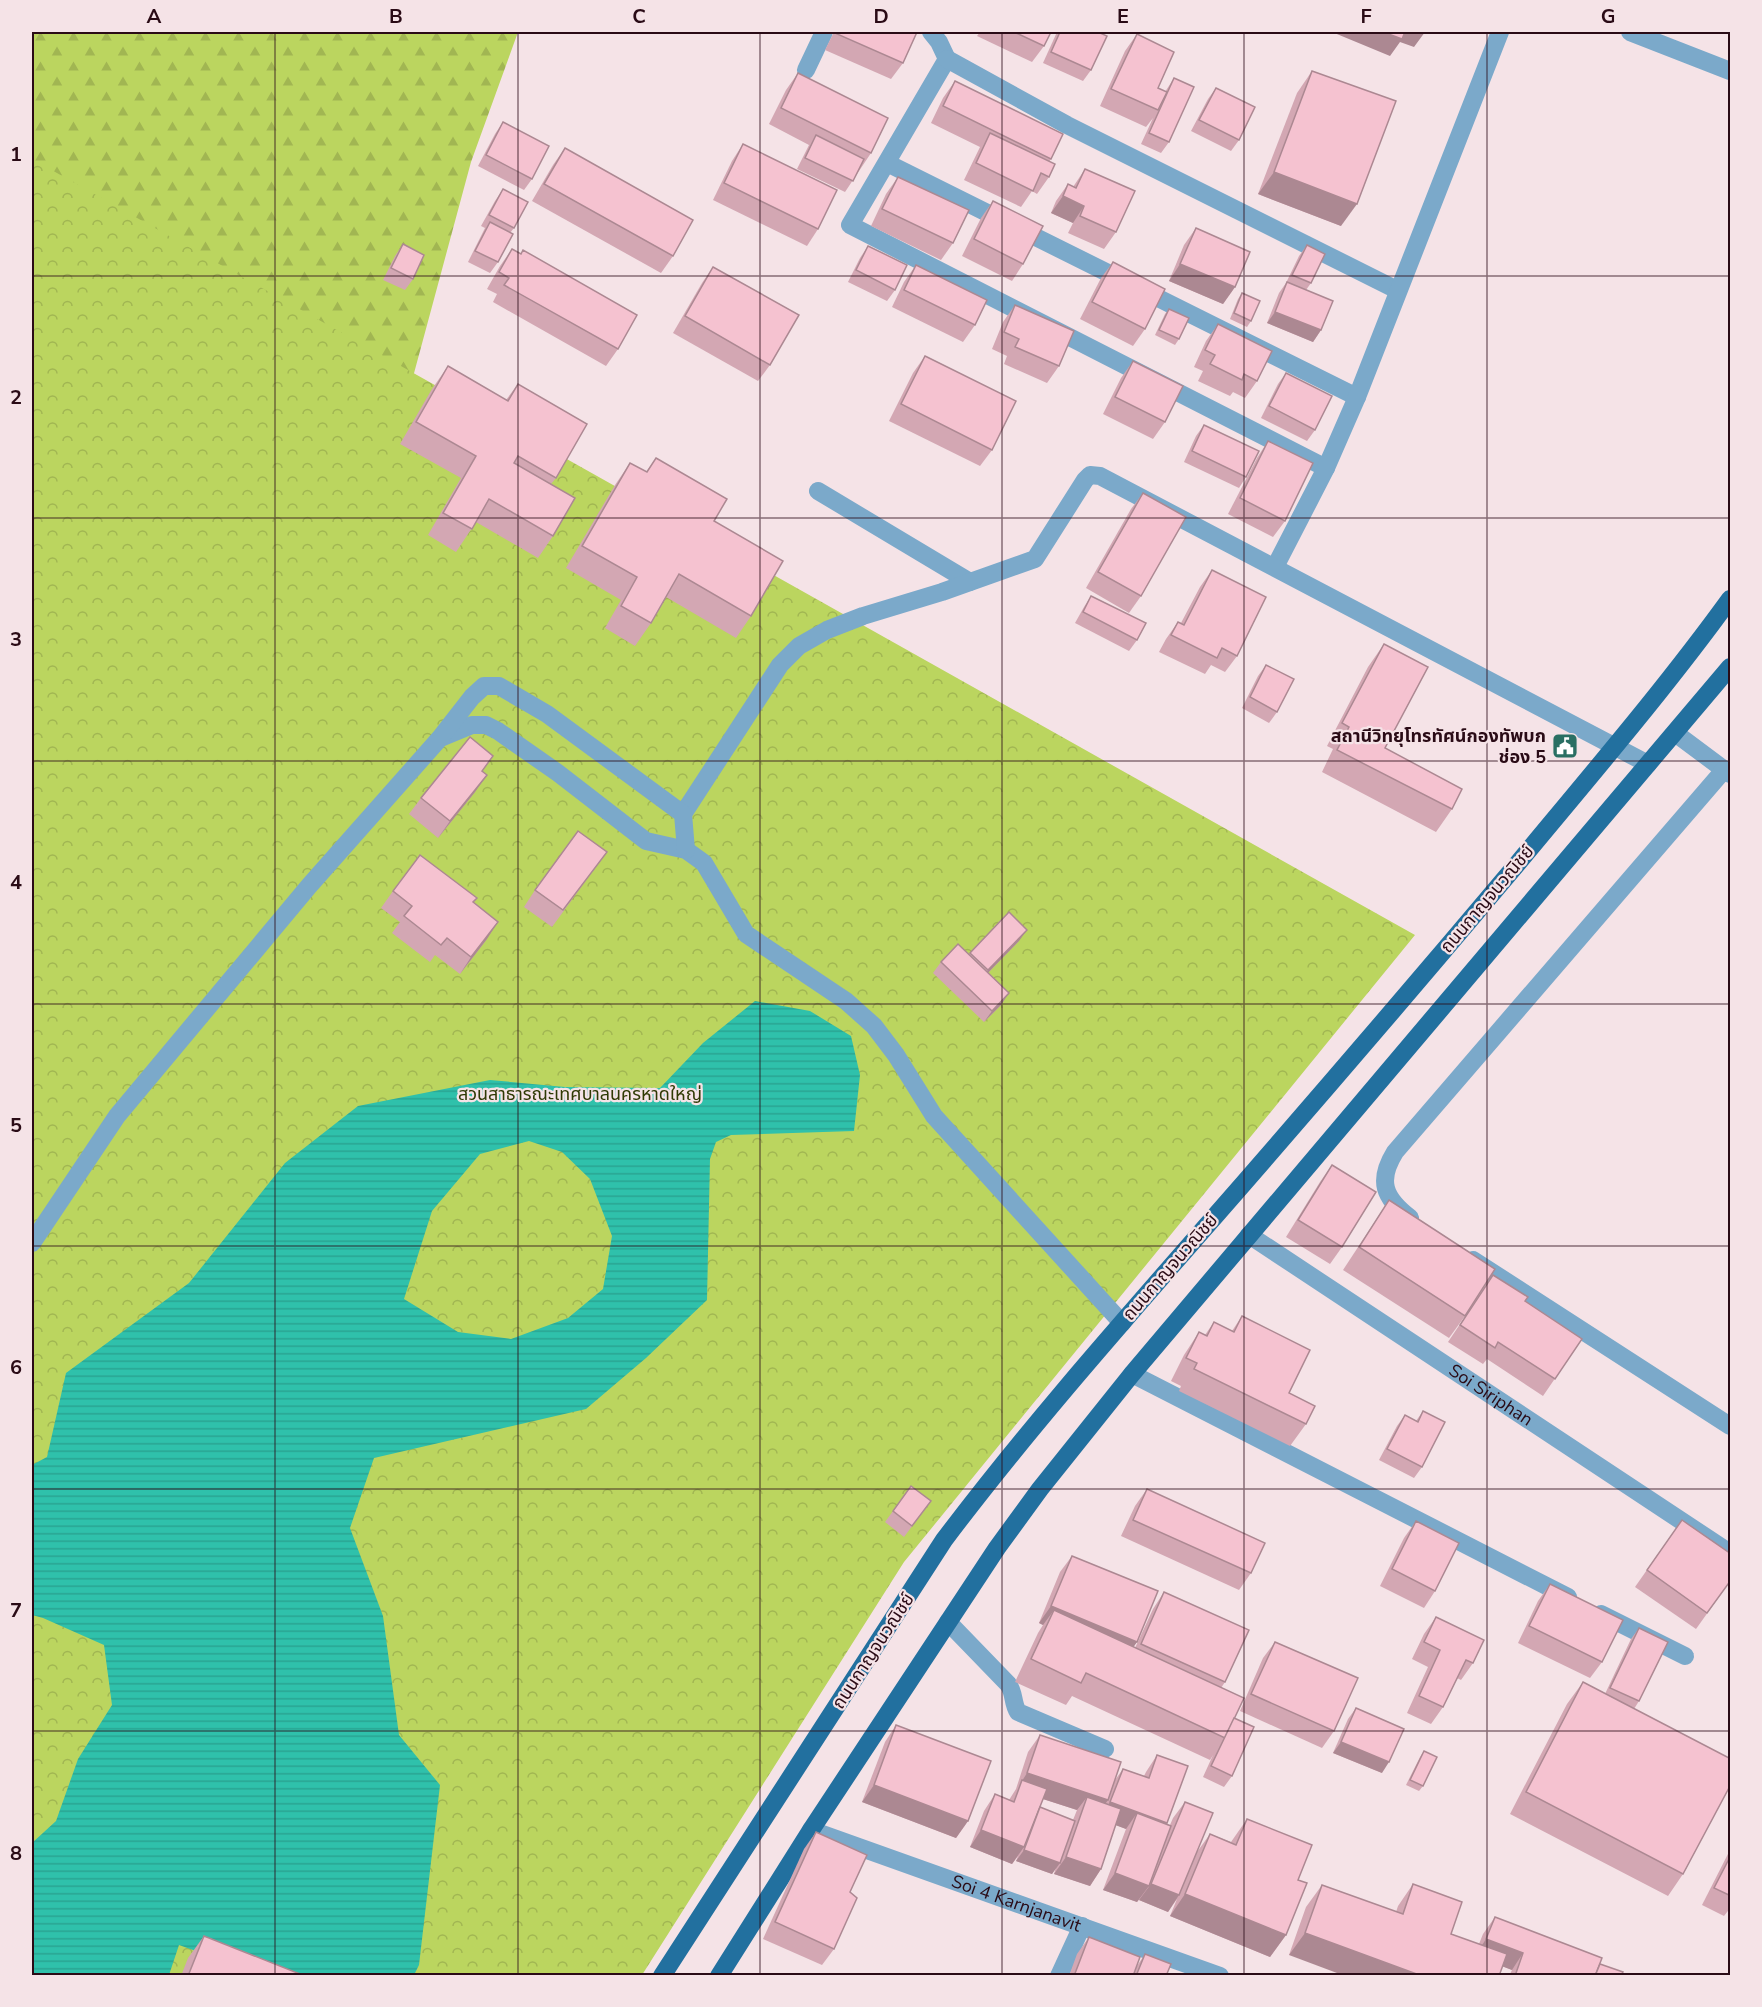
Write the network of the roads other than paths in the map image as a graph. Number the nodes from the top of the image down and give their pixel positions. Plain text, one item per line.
1 (824, 32) edge
2 (931, 32) edge
3 (1500, 32) edge
4 (1630, 32) edge
5 (947, 58) junction
6 (806, 70) dead end
7 (1731, 71) edge
8 (887, 164) junction
9 (1397, 290) junction
10 (1356, 397) junction
11 (1326, 468) junction
12 (818, 491) dead end
13 (1275, 567) junction
14 (970, 582) junction
15 (1731, 599) edge
16 (1731, 667) edge
17 (1675, 733) junction
18 (441, 738) junction
19 (1615, 746) junction
20 (1648, 764) junction
21 (1727, 772) edge
22 (683, 814) junction
23 (686, 850) junction
24 (1422, 1227) edge
25 (1249, 1235) junction
26 (32, 1243) edge
27 (1462, 1253) edge
28 (1122, 1323) junction
29 (1132, 1374) junction
30 (1731, 1426) edge
31 (1731, 1553) edge
32 (948, 1622) junction
33 (1684, 1656) dead end
34 (1105, 1749) dead end
35 (811, 1830) junction
36 (1082, 1926) junction
37 (663, 1976) edge
38 (719, 1976) edge
39 (1059, 1976) edge
40 (1220, 1976) edge

1 - 6 street
2 - 5 street
3 - 9 street
4 - 7 street
5 - 8 street
5 - 9 street
8 - 10 street
8 - 11 street
9 - 10 street
10 - 11 street
11 - 13 street
12 - 14 street
13 - 14 street
13 - 19 street
14 - 22 street
15 - 19 main road, ถนนกาญจนวณิชย์
16 - 17 main road, ถนนกาญจนวณิชย์
17 - 20 main road, ถนนกาญจนวณิชย์
17 - 21 street
18 - 22 street
18 - 23 street
18 - 26 street
19 - 20 street
19 - 28 main road, ถนนกาญจนวณิชย์
20 - 25 main road, ถนนกาญจนวณิชย์
21 - 24 street
22 - 23 street
23 - 28 street
25 - 29 main road, ถนนกาญจนวณิชย์
25 - 31 street, Soi Siriphan
27 - 30 street
28 - 37 main road, ถนนกาญจนวณิชย์
29 - 32 main road, ถนนกาญจนวณิชย์
29 - 33 street
32 - 34 street
32 - 35 main road, ถนนกาญจนวณิชย์
35 - 36 street, Soi 4 Karnjanavit
35 - 38 main road, ถนนกาญจนวณิชย์
36 - 39 street
36 - 40 street, Soi 4 Karnjanavit

